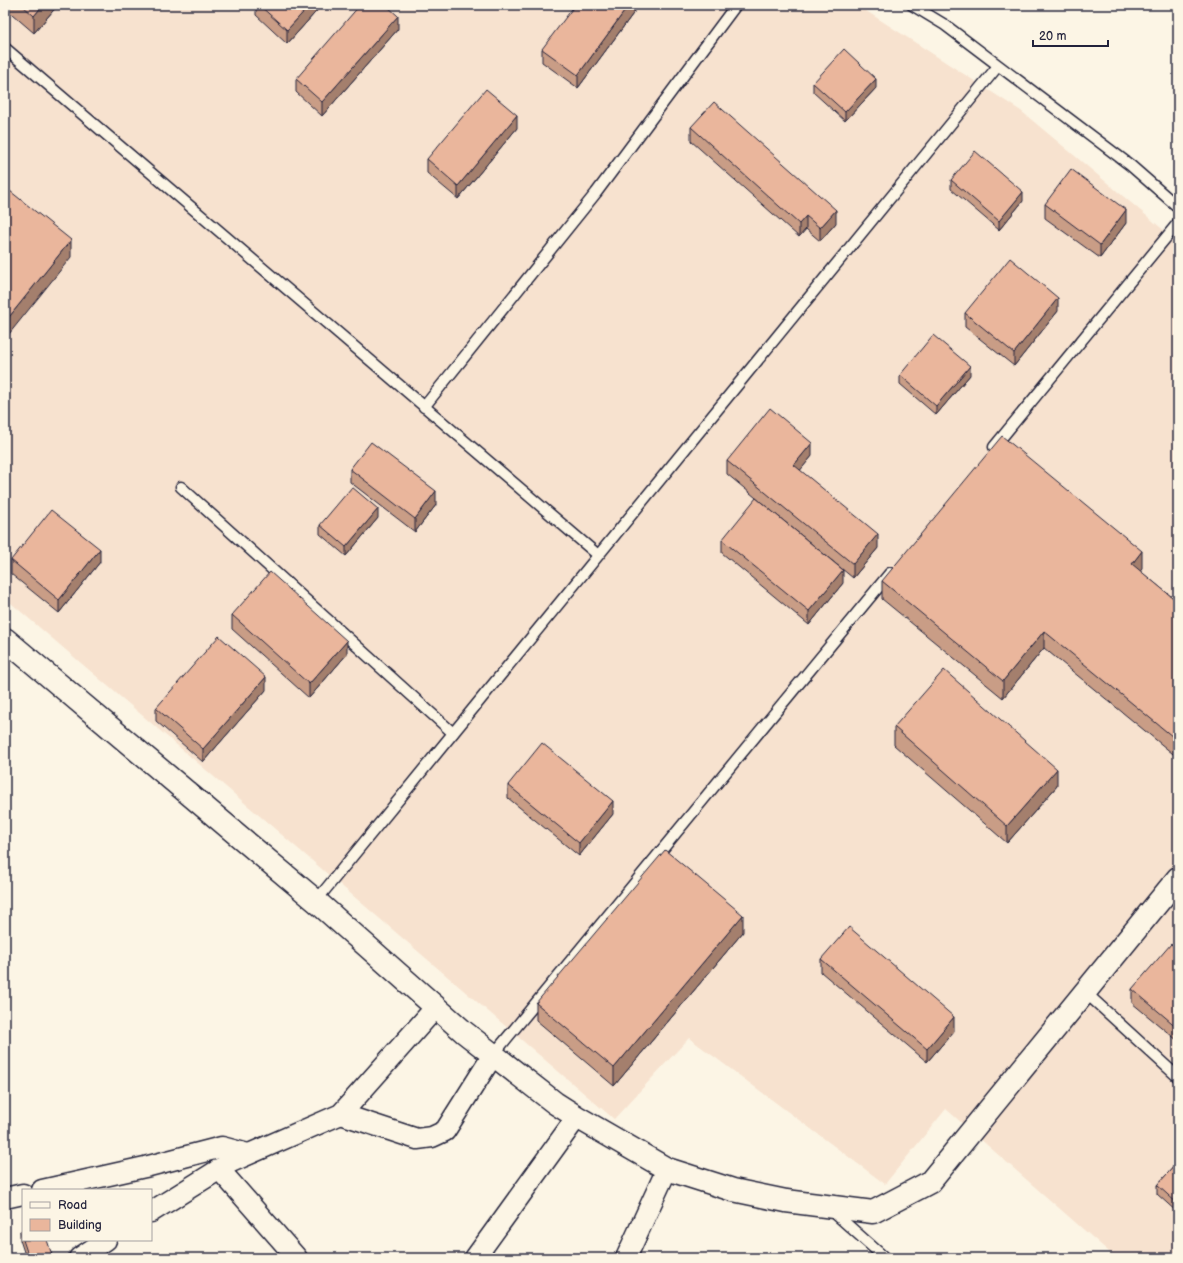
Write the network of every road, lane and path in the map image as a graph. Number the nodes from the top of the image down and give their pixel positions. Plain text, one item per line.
1 (736, 5) edge
2 (912, 5) edge
3 (5, 48) edge
4 (998, 66) junction
5 (1178, 207) edge
6 (1178, 223) edge
7 (424, 407) junction
8 (985, 457) edge
9 (182, 487) dead end
10 (598, 555) junction
11 (894, 568) edge
12 (5, 639) edge
13 (453, 733) junction
14 (1178, 878) edge
15 (316, 901) junction
16 (1085, 992) junction
17 (436, 1007) junction
18 (493, 1055) junction
19 (1178, 1077) edge
20 (342, 1114) junction
21 (577, 1117) junction
22 (248, 1154) junction
23 (219, 1169) junction
24 (667, 1169) junction
25 (46, 1189) edge
26 (22, 1194) edge
27 (5, 1198) edge
28 (826, 1206) junction
29 (152, 1211) edge
30 (104, 1241) edge
31 (79, 1258) edge
32 (297, 1258) edge
33 (476, 1258) edge
34 (626, 1258) edge
35 (885, 1258) edge

1 - 7 lane
2 - 4 lane
3 - 7 lane
4 - 5 lane
4 - 10 lane
6 - 8 lane
7 - 10 lane
9 - 13 lane
10 - 13 lane
11 - 18 lane
12 - 15 street
13 - 15 lane
14 - 16 street
15 - 17 street
16 - 19 lane
16 - 28 street
17 - 18 street
17 - 20 street
18 - 20 street
18 - 21 street
20 - 22 street
21 - 24 street
21 - 33 street
22 - 23 street
22 - 25 street
23 - 29 street
23 - 32 street
24 - 28 street
24 - 34 street
26 - 27 street
28 - 35 lane
30 - 31 street

